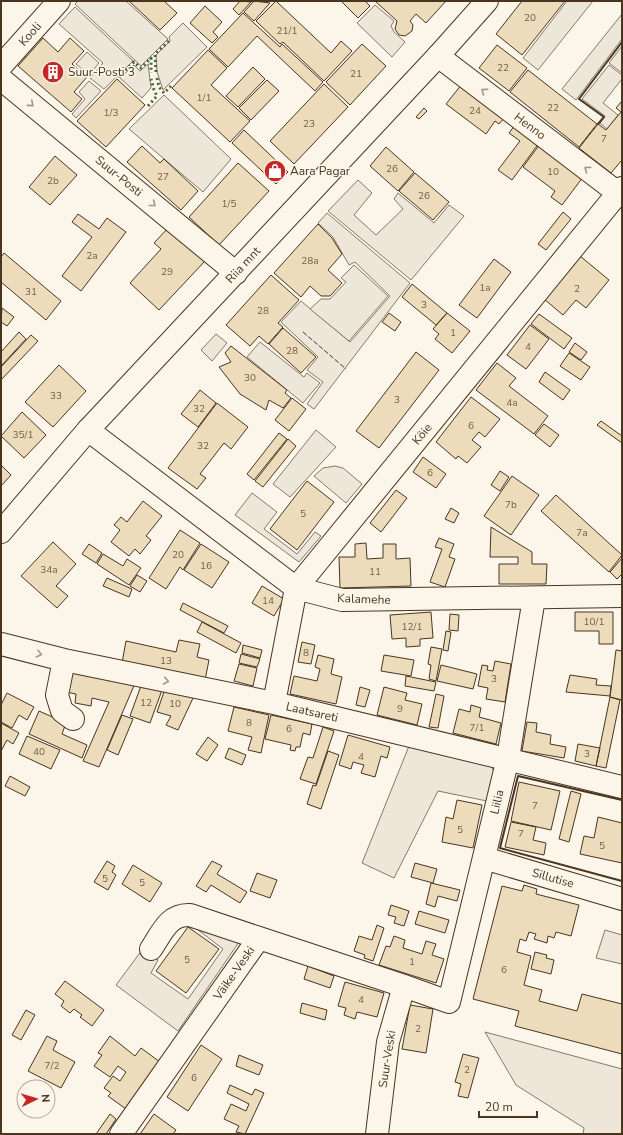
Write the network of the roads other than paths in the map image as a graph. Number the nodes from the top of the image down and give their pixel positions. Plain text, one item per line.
1 (59, 1) edge
2 (487, 1) edge
3 (438, 56) junction
4 (1, 66) edge
5 (1, 79) edge
6 (621, 192) edge
7 (236, 273) junction
8 (88, 430) junction
9 (1, 532) edge
10 (296, 588) junction
11 (622, 596) edge
12 (534, 598) junction
13 (1, 644) edge
14 (64, 660) junction
15 (274, 703) junction
16 (73, 719) dead end
17 (508, 758) junction
18 (622, 787) edge
19 (484, 858) junction
20 (622, 899) edge
21 (259, 938) junction
22 (151, 949) dead end
23 (404, 986) junction
24 (449, 1002) joint
25 (121, 1134) edge
26 (377, 1134) edge

1 - 4 street, Kooli
2 - 3 street, Riia mnt
6 -> 3 street, Henno
3 - 7 street, Riia mnt
5 -> 7 street, Suur-Posti
6 - 10 street, Köie
7 - 8 street, Riia mnt
8 - 9 street, Riia mnt
8 - 10 street, Kalamehe
10 - 12 street, Kalamehe
10 - 15 street, Köie
11 - 12 street, Kalamehe
12 - 17 street, Liilia
13 -> 14 street, Laatsareti
14 -> 15 street, Laatsareti
14 - 16 street
15 - 17 street, Laatsareti
17 - 18 street, Laatsareti
17 - 19 street, Liilia
19 - 20 street, Sillutise
19 - 24 street, Liilia
21 - 22 street
21 - 23 street, Väike-Veski
21 - 25 street, Väike-Veski
23 - 24 street, Väike-Veski
23 - 26 street, Suur-Veski

